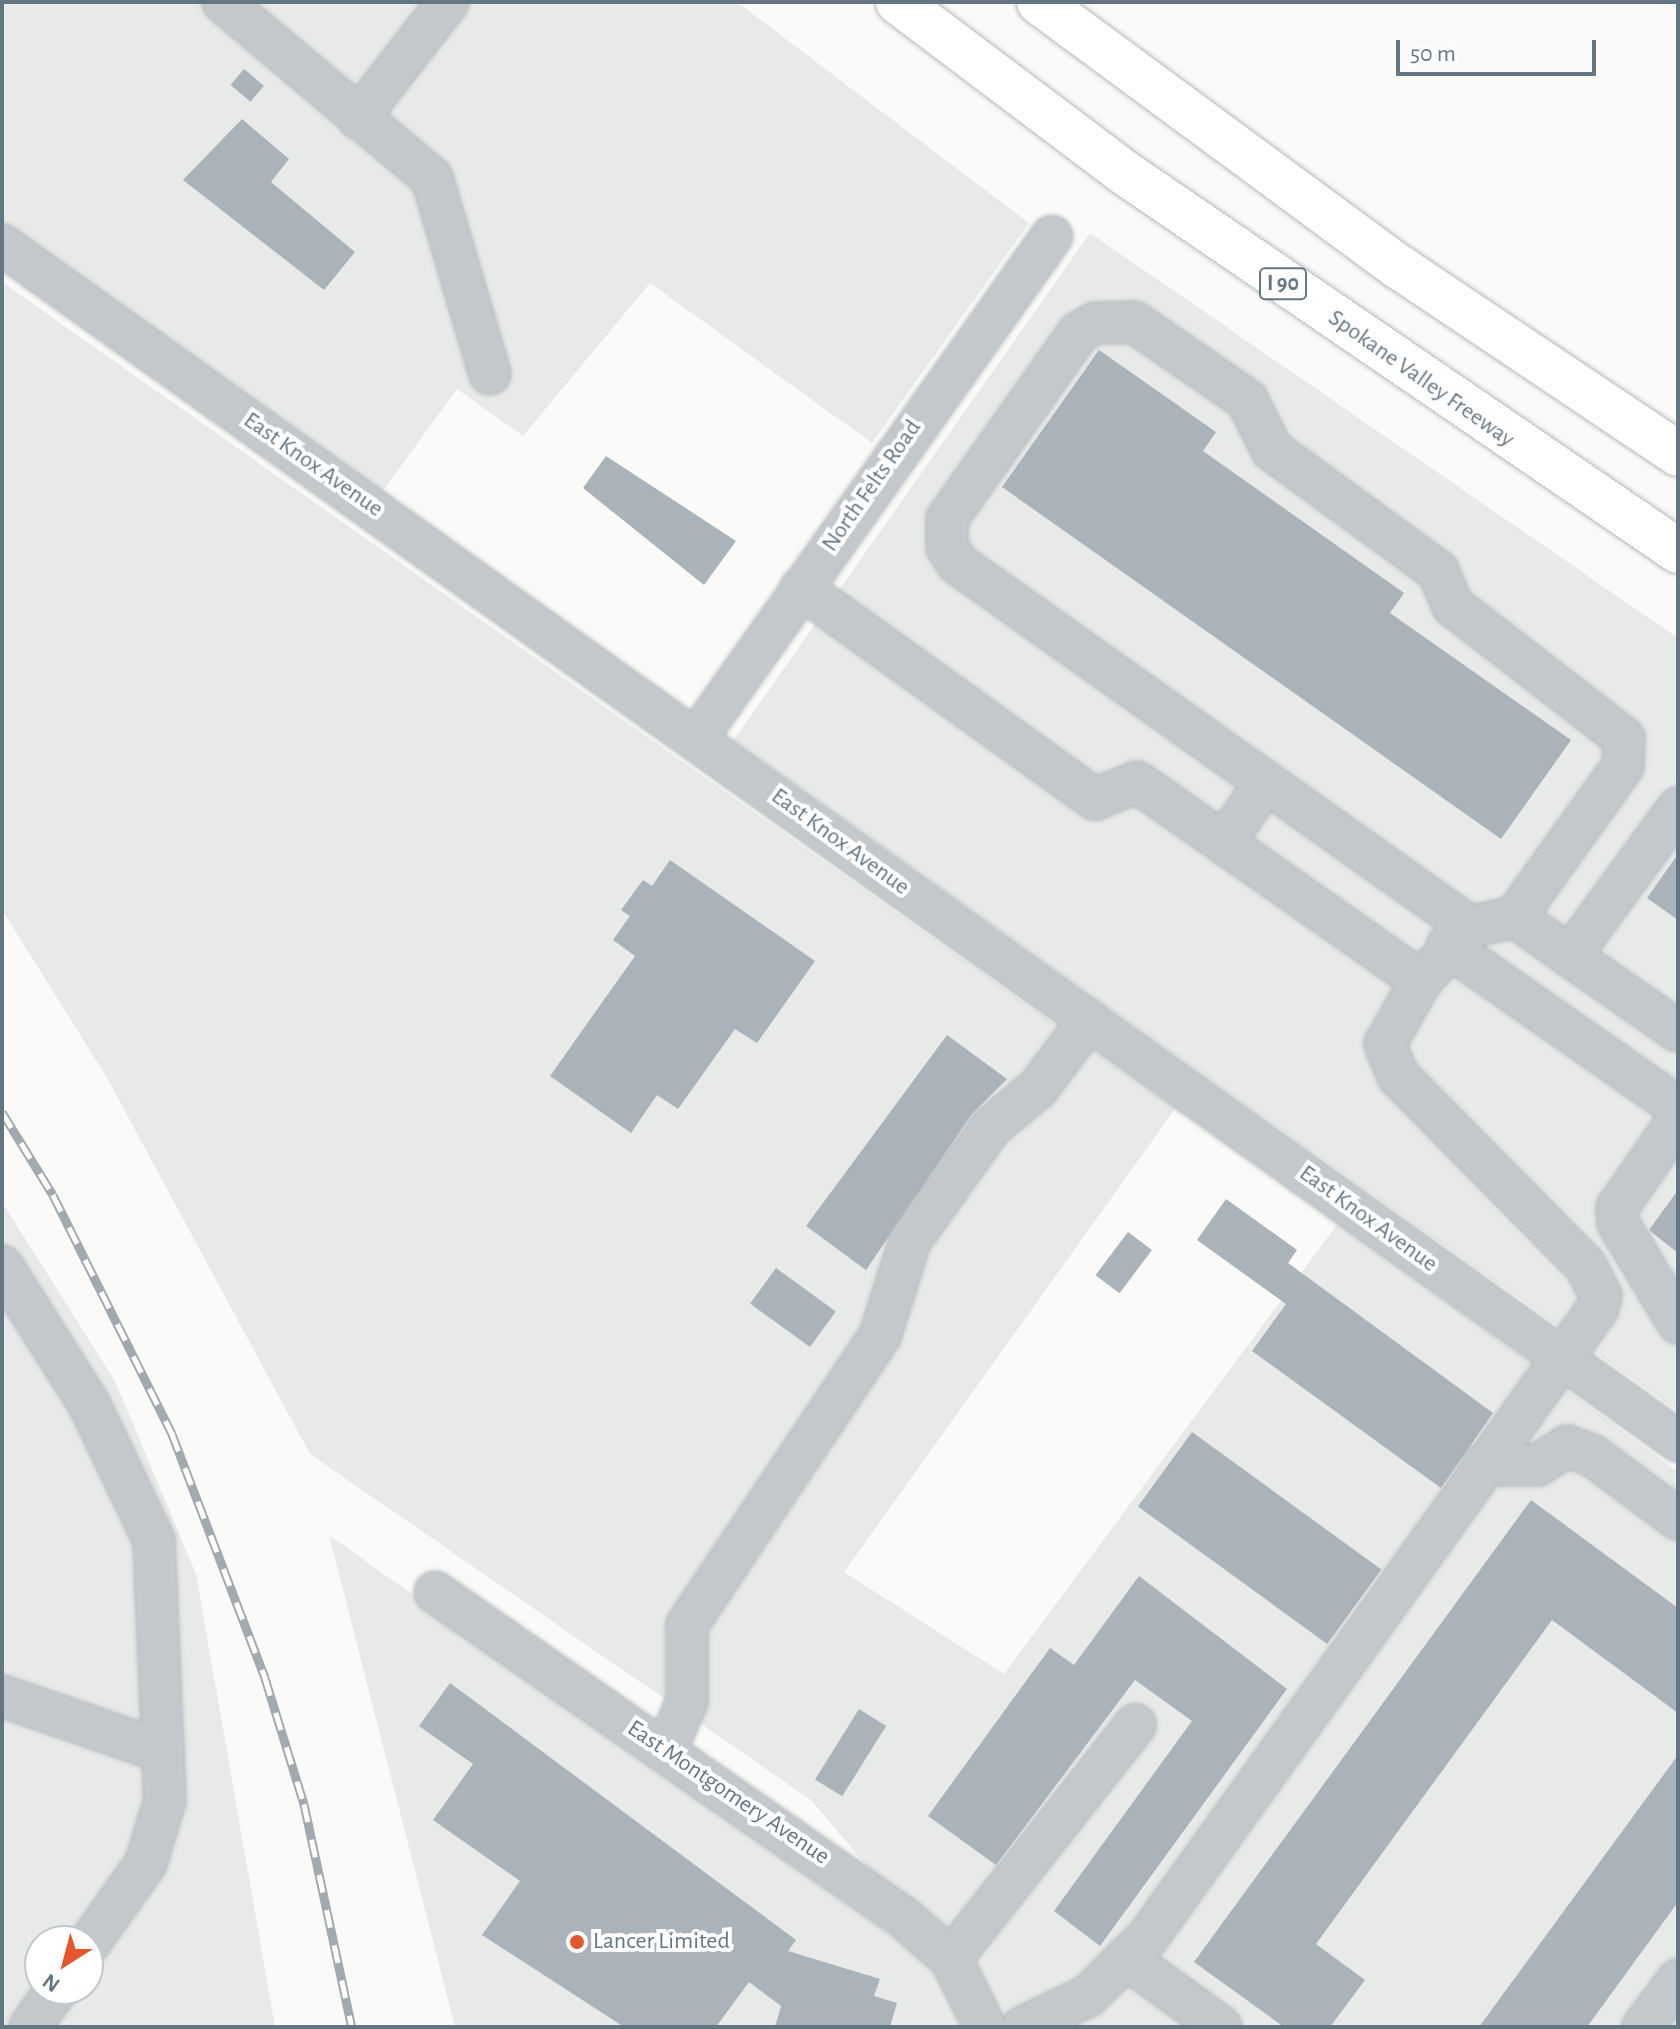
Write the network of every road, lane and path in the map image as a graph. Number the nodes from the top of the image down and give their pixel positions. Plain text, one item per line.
1 (223, 2) edge
2 (448, 2) edge
3 (898, 2) edge
4 (1039, 2) edge
5 (358, 118) junction
6 (1052, 236) dead end
7 (2, 245) edge
8 (490, 374) dead end
9 (1678, 454) edge
10 (1678, 551) edge
11 (801, 588) junction
12 (696, 739) junction
13 (1266, 782) junction
14 (1678, 808) edge
15 (1224, 843) junction
16 (1515, 917) junction
17 (1458, 936) junction
18 (1570, 956) junction
19 (1421, 981) junction
20 (1089, 1020) junction
21 (1678, 1031) edge
22 (1678, 1107) edge
23 (1678, 1120) edge
24 (2, 1266) edge
25 (1678, 1323) edge
26 (1564, 1360) junction
27 (1678, 1441) edge
28 (1482, 1465) junction
29 (1678, 1519) edge
30 (435, 1592) dead end
31 (2, 1696) edge
32 (1135, 1725) dead end
33 (666, 1750) junction
34 (164, 1752) junction
35 (101, 1925) edge
36 (1126, 1958) junction
37 (951, 1959) junction
38 (1678, 1980) edge
39 (46, 2005) edge
40 (30, 2027) edge
41 (985, 2027) edge
42 (1023, 2027) edge
43 (1221, 2027) edge
44 (1643, 2027) edge

1 - 5 street
2 - 5 street
3 - 10 highway, Spokane Valley Freeway / I 90
4 - 9 highway
5 - 8 street
6 - 11 street, North Felts Road
7 - 12 street, East Knox Avenue
11 - 12 street, North Felts Road
11 - 15 street
12 - 20 street, East Knox Avenue
13 - 15 street
13 - 16 street
13 - 17 street
14 - 18 street
15 - 19 street
16 - 17 street
16 - 18 street
17 - 19 street
17 - 22 street
18 - 21 street
19 - 26 street
20 - 26 street, East Knox Avenue
20 - 33 street
23 - 25 street
24 - 34 street
26 - 27 street, East Knox Avenue
26 - 28 street
28 - 29 street
28 - 36 street
30 - 33 street, East Montgomery Avenue
31 - 34 street
32 - 37 street
33 - 37 street, East Montgomery Avenue
34 - 35 street
36 - 42 street
36 - 43 street
37 - 41 street, East Montgomery Avenue
38 - 44 street
39 - 40 street

